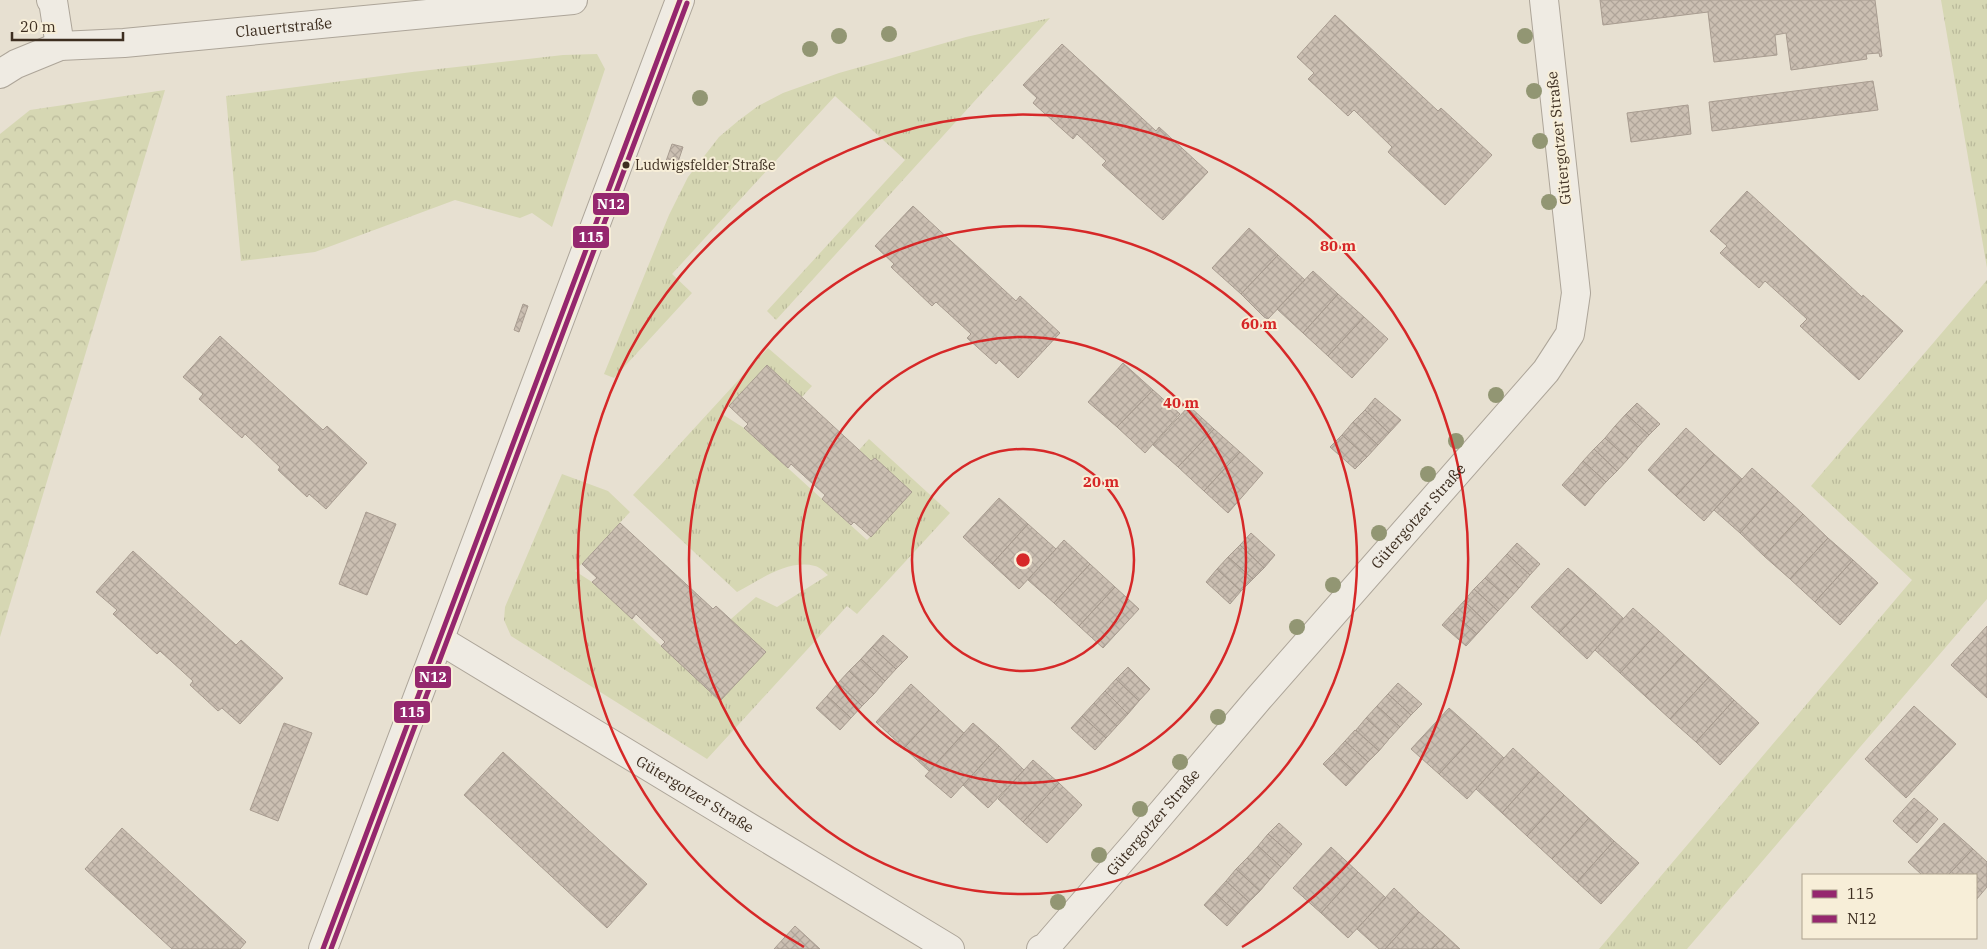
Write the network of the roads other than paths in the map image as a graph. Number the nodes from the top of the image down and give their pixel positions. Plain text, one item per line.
1 (52, 0) edge
2 (573, 0) edge
3 (680, 0) edge
4 (1544, 0) edge
5 (60, 46) junction
6 (0, 74) edge
7 (440, 640) junction
8 (323, 949) edge
9 (950, 949) edge
10 (1041, 949) edge

1 - 5 street
2 - 5 street, Clauertstraße
3 - 7 street
4 - 10 street, Gütergotzer Straße
5 - 6 street, Clauertstraße
7 - 8 street
7 - 9 street, Gütergotzer Straße

